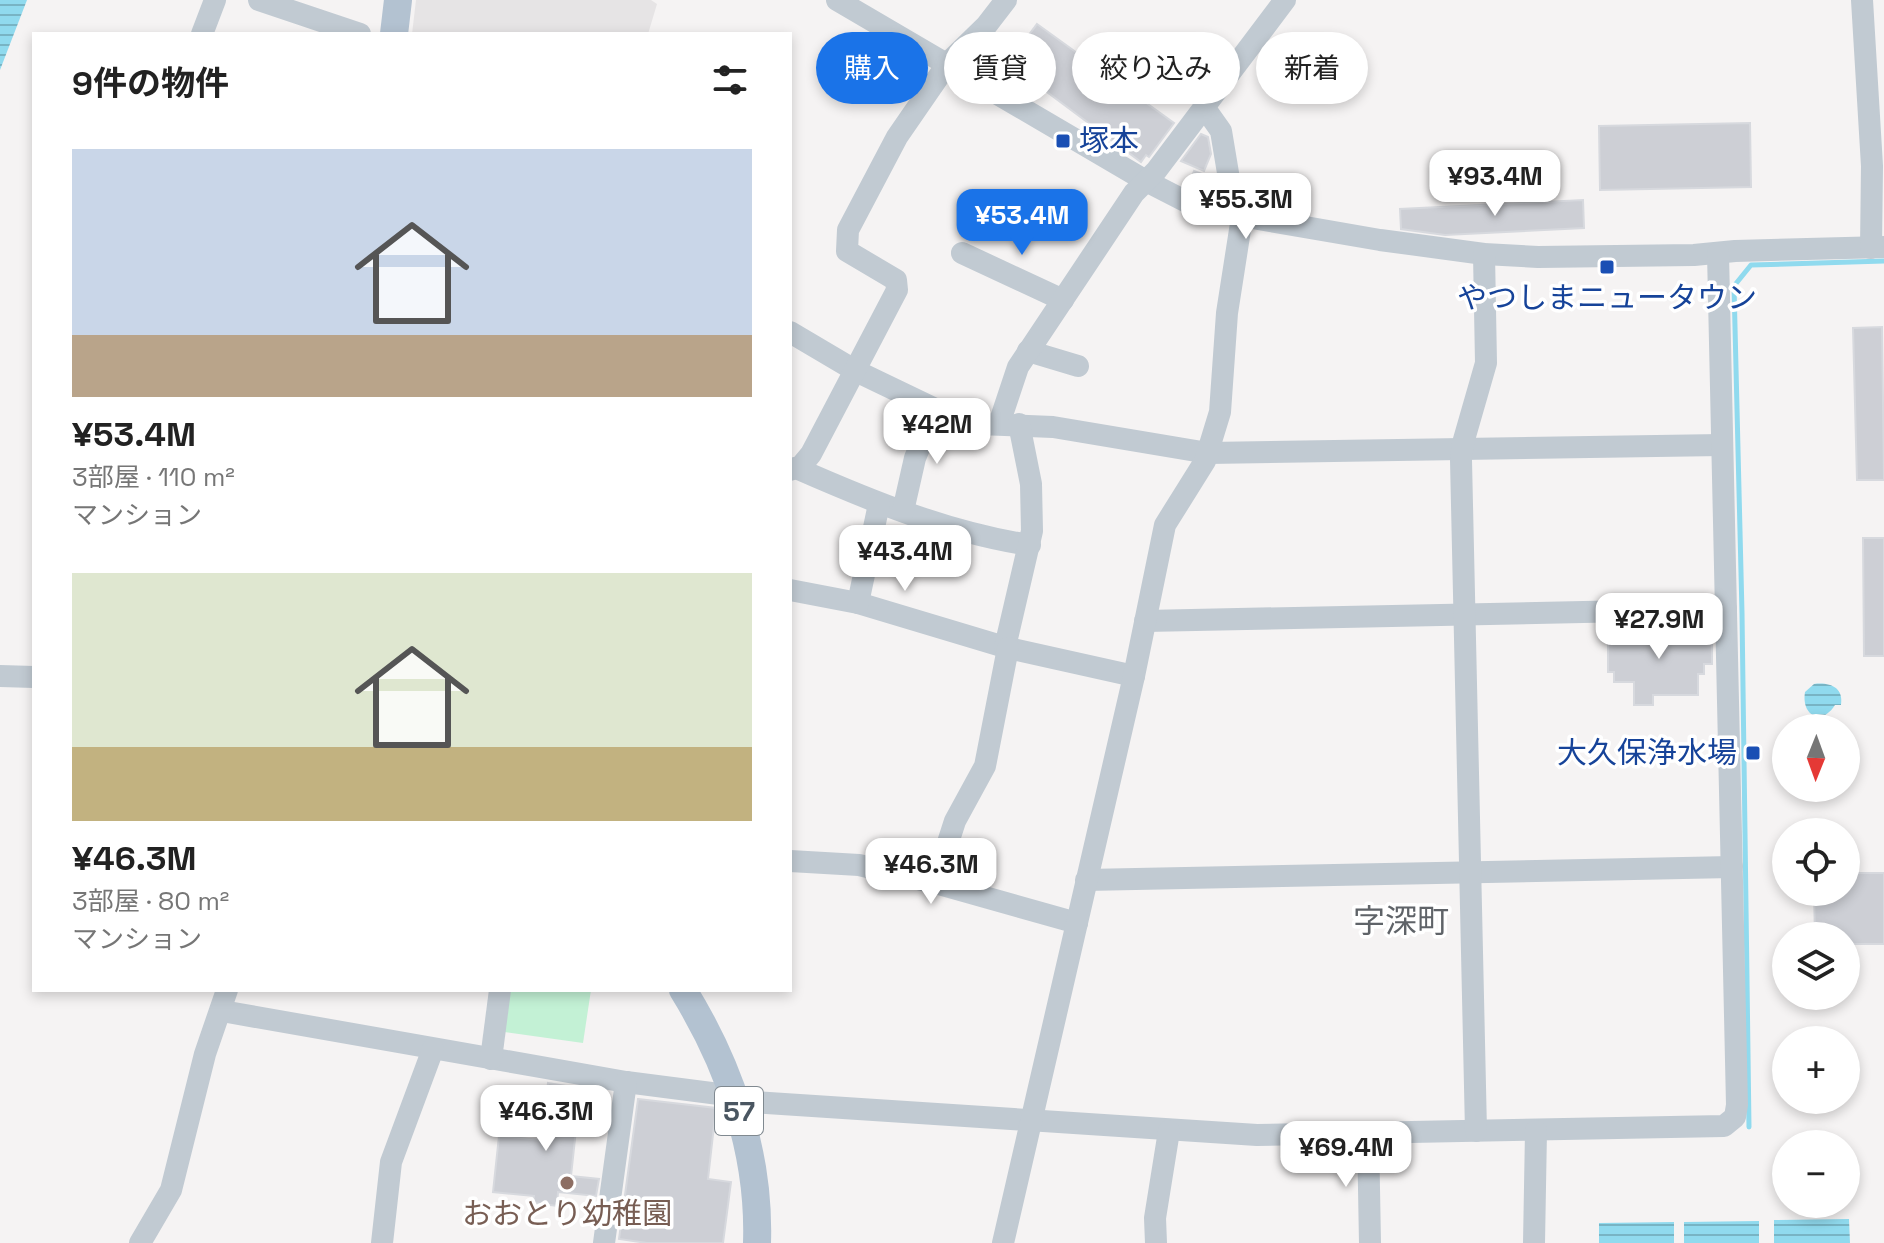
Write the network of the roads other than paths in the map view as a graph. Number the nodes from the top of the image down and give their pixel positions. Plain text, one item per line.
1 (215, 0) edge
2 (259, 0) edge
3 (398, 0) edge
4 (837, 0) edge
5 (1006, 0) edge
6 (1285, 0) edge
7 (1862, 0) edge
8 (203, 32) edge
9 (354, 32) edge
10 (394, 32) edge
11 (980, 32) edge
12 (944, 61) edge
13 (944, 69) edge
14 (1017, 104) edge
15 (1204, 107) junction
16 (1146, 181) junction
17 (1238, 216) junction
18 (1877, 248) edge
19 (962, 253) dead end
20 (1718, 253) junction
21 (1484, 254) junction
22 (1063, 300) junction
23 (792, 333) edge
24 (1028, 351) junction
25 (1078, 366) dead end
26 (856, 371) junction
27 (935, 410) junction
28 (1009, 424) junction
29 (1722, 445) junction
30 (1462, 449) junction
31 (1208, 453) junction
32 (793, 469) edge
33 (879, 504) junction
34 (903, 511) junction
35 (1030, 545) junction
36 (792, 590) edge
37 (858, 603) junction
38 (1726, 609) junction
39 (1465, 615) junction
40 (1145, 621) junction
41 (1006, 648) junction
42 (0, 676) edge
43 (1134, 676) junction
44 (32, 677) edge
45 (792, 861) edge
46 (1732, 867) junction
47 (1470, 872) junction
48 (1086, 880) junction
49 (935, 883) junction
50 (1077, 923) junction
51 (500, 992) edge
52 (684, 992) edge
53 (224, 1000) edge
54 (433, 1049) junction
55 (491, 1059) junction
56 (626, 1082) junction
57 (737, 1101) junction
58 (1032, 1122) junction
59 (1169, 1131) junction
60 (1476, 1131) junction
61 (1536, 1131) junction
62 (1368, 1134) junction
63 (140, 1243) edge
64 (382, 1243) edge
65 (604, 1243) edge
66 (757, 1243) edge
67 (1003, 1243) edge
68 (1156, 1243) edge
69 (1370, 1243) edge
70 (1534, 1243) edge

1 - 8 street
2 - 9 street
3 - 10 main road
4 - 12 street
5 - 11 street
6 - 15 street
7 - 18 street
13 - 26 street
14 - 16 street
15 - 16 street
15 - 17 street
16 - 17 street
16 - 22 street
17 - 21 street
17 - 31 street
18 - 20 street
19 - 22 street
20 - 21 street
20 - 29 street
21 - 30 street
22 - 24 street
23 - 26 street
24 - 25 street
24 - 28 street
26 - 27 street
26 - 32 street
27 - 28 street
27 - 34 street
28 - 31 street
28 - 35 street
29 - 30 street
29 - 38 street
30 - 31 street
30 - 39 street
31 - 40 street
32 - 33 street
33 - 34 street
33 - 37 street
34 - 35 street
35 - 41 street
36 - 37 street
37 - 41 street
38 - 39 street
38 - 46 street
39 - 40 street
39 - 47 street
40 - 43 street
41 - 43 street
41 - 49 street
42 - 44 street
43 - 48 street
45 - 49 street
46 - 47 street
46 - 61 street
47 - 48 street
47 - 60 street
48 - 50 street
49 - 50 street
50 - 58 street
51 - 55 street
52 - 57 main road, 57
53 - 54 street
53 - 63 street
54 - 55 street
54 - 64 street
55 - 56 street
56 - 57 street
56 - 65 street
57 - 58 street
57 - 66 main road, 57
58 - 59 street
58 - 67 street
59 - 62 street
59 - 68 street
60 - 61 street
60 - 62 street
61 - 70 street
62 - 69 street

